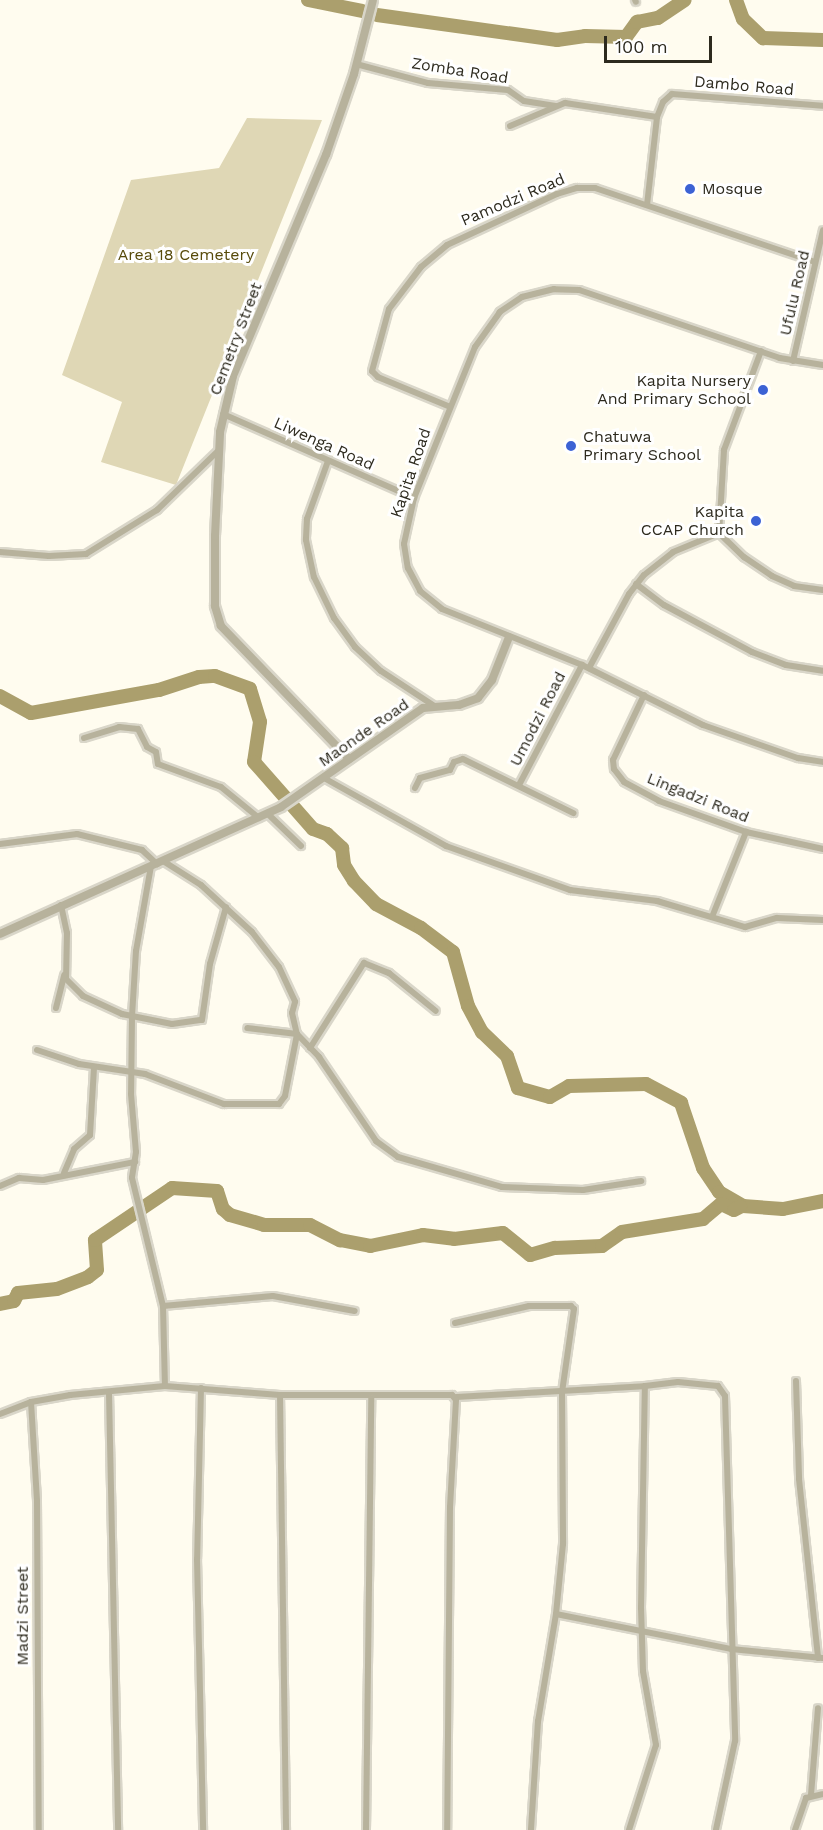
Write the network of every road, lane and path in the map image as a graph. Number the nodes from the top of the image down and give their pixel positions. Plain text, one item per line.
1 (373, 0) edge
2 (356, 64) junction
3 (556, 106) junction
4 (823, 106) edge
5 (657, 117) junction
6 (510, 126) dead end
7 (647, 205) junction
8 (823, 230) edge
9 (815, 262) junction
10 (761, 351) junction
11 (793, 361) junction
12 (823, 365) edge
13 (448, 406) junction
14 (223, 414) junction
15 (219, 450) junction
16 (328, 461) junction
17 (414, 498) junction
18 (719, 533) junction
19 (0, 552) edge
20 (636, 584) junction
21 (823, 590) edge
22 (509, 637) junction
23 (585, 667) junction
24 (823, 671) edge
25 (644, 695) junction
26 (434, 705) junction
27 (84, 738) dead end
28 (349, 759) junction
29 (823, 762) edge
30 (324, 777) junction
31 (519, 785) junction
32 (416, 788) dead end
33 (573, 813) dead end
34 (268, 814) junction
35 (259, 818) junction
36 (746, 832) junction
37 (0, 844) edge
38 (301, 846) dead end
39 (823, 849) edge
40 (157, 863) junction
41 (60, 905) junction
42 (226, 907) junction
43 (712, 917) junction
44 (823, 920) edge
45 (0, 934) edge
46 (64, 974) junction
47 (56, 1008) dead end
48 (436, 1011) dead end
49 (132, 1017) junction
50 (247, 1028) dead end
51 (297, 1034) junction
52 (310, 1048) junction
53 (37, 1050) dead end
54 (94, 1067) junction
55 (131, 1071) junction
56 (135, 1162) junction
57 (64, 1173) junction
58 (641, 1181) dead end
59 (0, 1186) edge
60 (163, 1306) junction
61 (355, 1311) dead end
62 (455, 1323) dead end
63 (796, 1381) dead end
64 (165, 1386) junction
65 (645, 1386) junction
66 (201, 1388) junction
67 (562, 1392) junction
68 (109, 1393) junction
69 (280, 1395) junction
70 (371, 1397) junction
71 (455, 1397) junction
72 (31, 1402) junction
73 (0, 1414) edge
74 (556, 1614) junction
75 (642, 1633) junction
76 (731, 1649) junction
77 (820, 1658) edge
78 (818, 1708) dead end
79 (811, 1794) junction
80 (823, 1794) edge
81 (39, 1830) edge
82 (118, 1830) edge
83 (203, 1830) edge
84 (286, 1830) edge
85 (366, 1830) edge
86 (447, 1830) edge
87 (531, 1830) edge
88 (629, 1830) edge
89 (716, 1830) edge
90 (795, 1830) edge

1 - 2 street, Cemetry Street
2 - 3 street, Zomba Road
2 - 14 street, Cemetry Street
3 - 5 street, Zomba Road
3 - 6 street, Zomba Road
4 - 5 street, Dambo Road
5 - 7 street
7 - 9 street, Pamodzi Road
7 - 13 street, Pamodzi Road
8 - 9 street, Ufulu Road
9 - 11 street, Ufulu Road
10 - 11 street, Kapita Road
10 - 13 street, Kapita Road
10 - 18 street
11 - 12 street, Kapita Road
13 - 17 street, Kapita Road
14 - 15 street, Cemetry Street
14 - 16 street, Liwenga Road
15 - 19 street
15 - 28 street, Cemetry Street
16 - 17 street, Liwenga Road
16 - 26 street
17 - 22 street, Kapita Road
18 - 20 street, Umodzi Road
18 - 21 street
20 - 23 street, Umodzi Road
20 - 24 street
22 - 23 street, Kapita Road
22 - 26 street, Maonde Road
23 - 25 street, Kapita Road
23 - 31 street, Umodzi Road
25 - 29 street, Kapita Road
25 - 36 street, Lingadzi Road
26 - 28 street, Maonde Road
27 - 35 street
28 - 30 street, Maonde Road
30 - 34 street, Maonde Road
30 - 43 street
31 - 32 street
31 - 33 street
34 - 35 street, Maonde Road
34 - 38 street
35 - 40 street, Maonde Road
36 - 39 street, Lingadzi Road
36 - 43 street
37 - 40 street
40 - 41 street, Maonde Road
40 - 42 street
40 - 49 street
41 - 45 street, Maonde Road
41 - 46 street
42 - 49 street
42 - 51 street
43 - 44 street
46 - 47 street
46 - 49 street
48 - 52 street
49 - 55 street
50 - 51 street
51 - 52 street
51 - 55 street
52 - 58 street
53 - 54 street
54 - 55 street
54 - 57 street
55 - 56 street
56 - 57 street
56 - 60 street
57 - 59 street
60 - 61 street
60 - 64 street
62 - 67 street
63 - 77 street
64 - 66 street
64 - 68 street
65 - 67 street
65 - 75 street
65 - 76 street
66 - 69 street
66 - 83 street
67 - 71 street
67 - 74 street
68 - 72 street
68 - 82 street
69 - 70 street
69 - 84 street
70 - 71 street
70 - 85 street
71 - 86 street
72 - 73 street
72 - 81 street, Madzi Street
74 - 75 street
74 - 87 street
75 - 76 street
75 - 88 street
76 - 77 street
76 - 89 street
78 - 79 street
79 - 80 street
79 - 90 street

